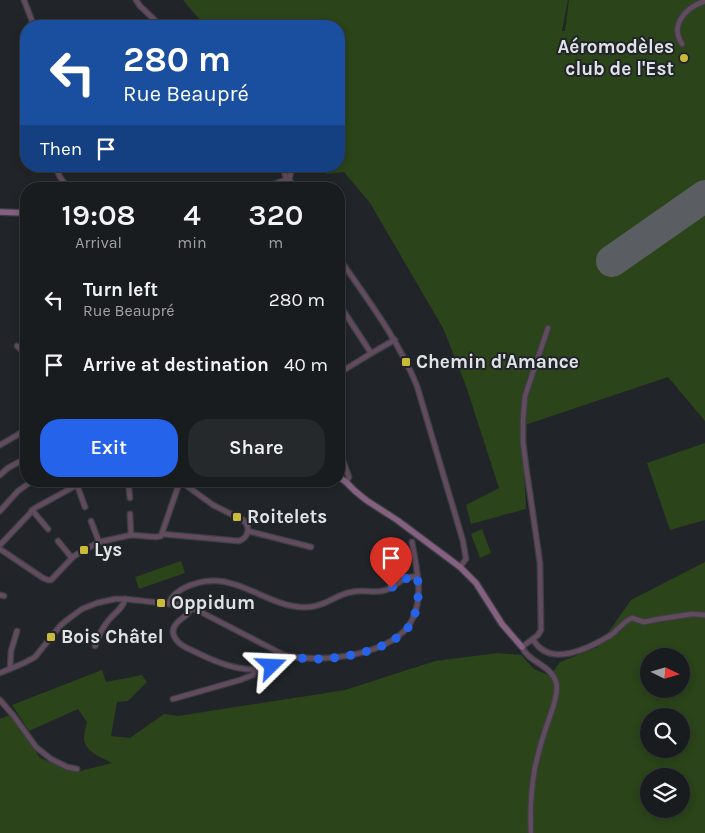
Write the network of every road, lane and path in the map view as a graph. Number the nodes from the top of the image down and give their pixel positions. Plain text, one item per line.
1 (24, 0) edge
2 (136, 0) edge
3 (705, 1) edge
4 (32, 20) edge
5 (155, 20) edge
6 (682, 44) dead end
7 (290, 172) edge
8 (289, 179) junction
9 (280, 182) edge
10 (291, 182) edge
11 (0, 212) edge
12 (20, 213) edge
13 (345, 267) edge
14 (345, 313) edge
15 (548, 328) dead end
16 (394, 340) junction
17 (17, 346) dead end
18 (20, 349) edge
19 (371, 353) junction
20 (345, 370) edge
21 (20, 433) edge
22 (0, 445) edge
23 (20, 461) edge
24 (0, 475) edge
25 (345, 482) edge
26 (24, 487) edge
27 (73, 487) edge
28 (78, 487) edge
29 (129, 487) edge
30 (178, 487) edge
31 (188, 487) edge
32 (130, 498) dead end
33 (86, 506) dead end
34 (32, 510) junction
35 (0, 511) edge
36 (130, 514) dead end
37 (91, 521) dead end
38 (48, 529) dead end
39 (248, 531) junction
40 (162, 534) junction
41 (131, 535) junction
42 (58, 541) dead end
43 (99, 542) junction
44 (412, 542) dead end
45 (0, 547) edge
46 (311, 547) dead end
47 (72, 558) junction
48 (460, 566) junction
49 (417, 576) junction
50 (125, 599) junction
51 (169, 604) junction
52 (191, 608) junction
53 (705, 615) edge
54 (17, 631) dead end
55 (533, 638) junction
56 (95, 646) dead end
57 (522, 647) junction
58 (292, 657) junction
59 (10, 669) junction
60 (255, 670) junction
61 (0, 673) edge
62 (173, 699) dead end
63 (0, 700) edge
64 (77, 769) dead end
65 (531, 833) edge

1 - 4 street
2 - 5 street
3 - 6 street
7 - 8 street
8 - 9 street
8 - 10 street
11 - 12 street
13 - 16 street
14 - 19 street
15 - 55 street
16 - 19 street
16 - 48 street
17 - 18 street
19 - 20 street
21 - 22 street
23 - 24 street
25 - 48 street
26 - 35 street
27 - 34 street
28 - 33 street
29 - 32 street
30 - 40 street
31 - 39 street
34 - 38 street
34 - 45 street
36 - 41 street
37 - 43 street
39 - 40 street
39 - 46 street
40 - 41 street
41 - 43 street
42 - 47 street
43 - 47 street
44 - 49 street
45 - 47 street
48 - 57 street
49 - 51 street
49 - 58 street
50 - 51 street
50 - 56 street
50 - 59 street
51 - 52 street
52 - 58 street
52 - 60 street
53 - 55 street
54 - 59 street
55 - 57 street
57 - 65 street
58 - 60 street
59 - 61 street
60 - 62 street
63 - 64 street

